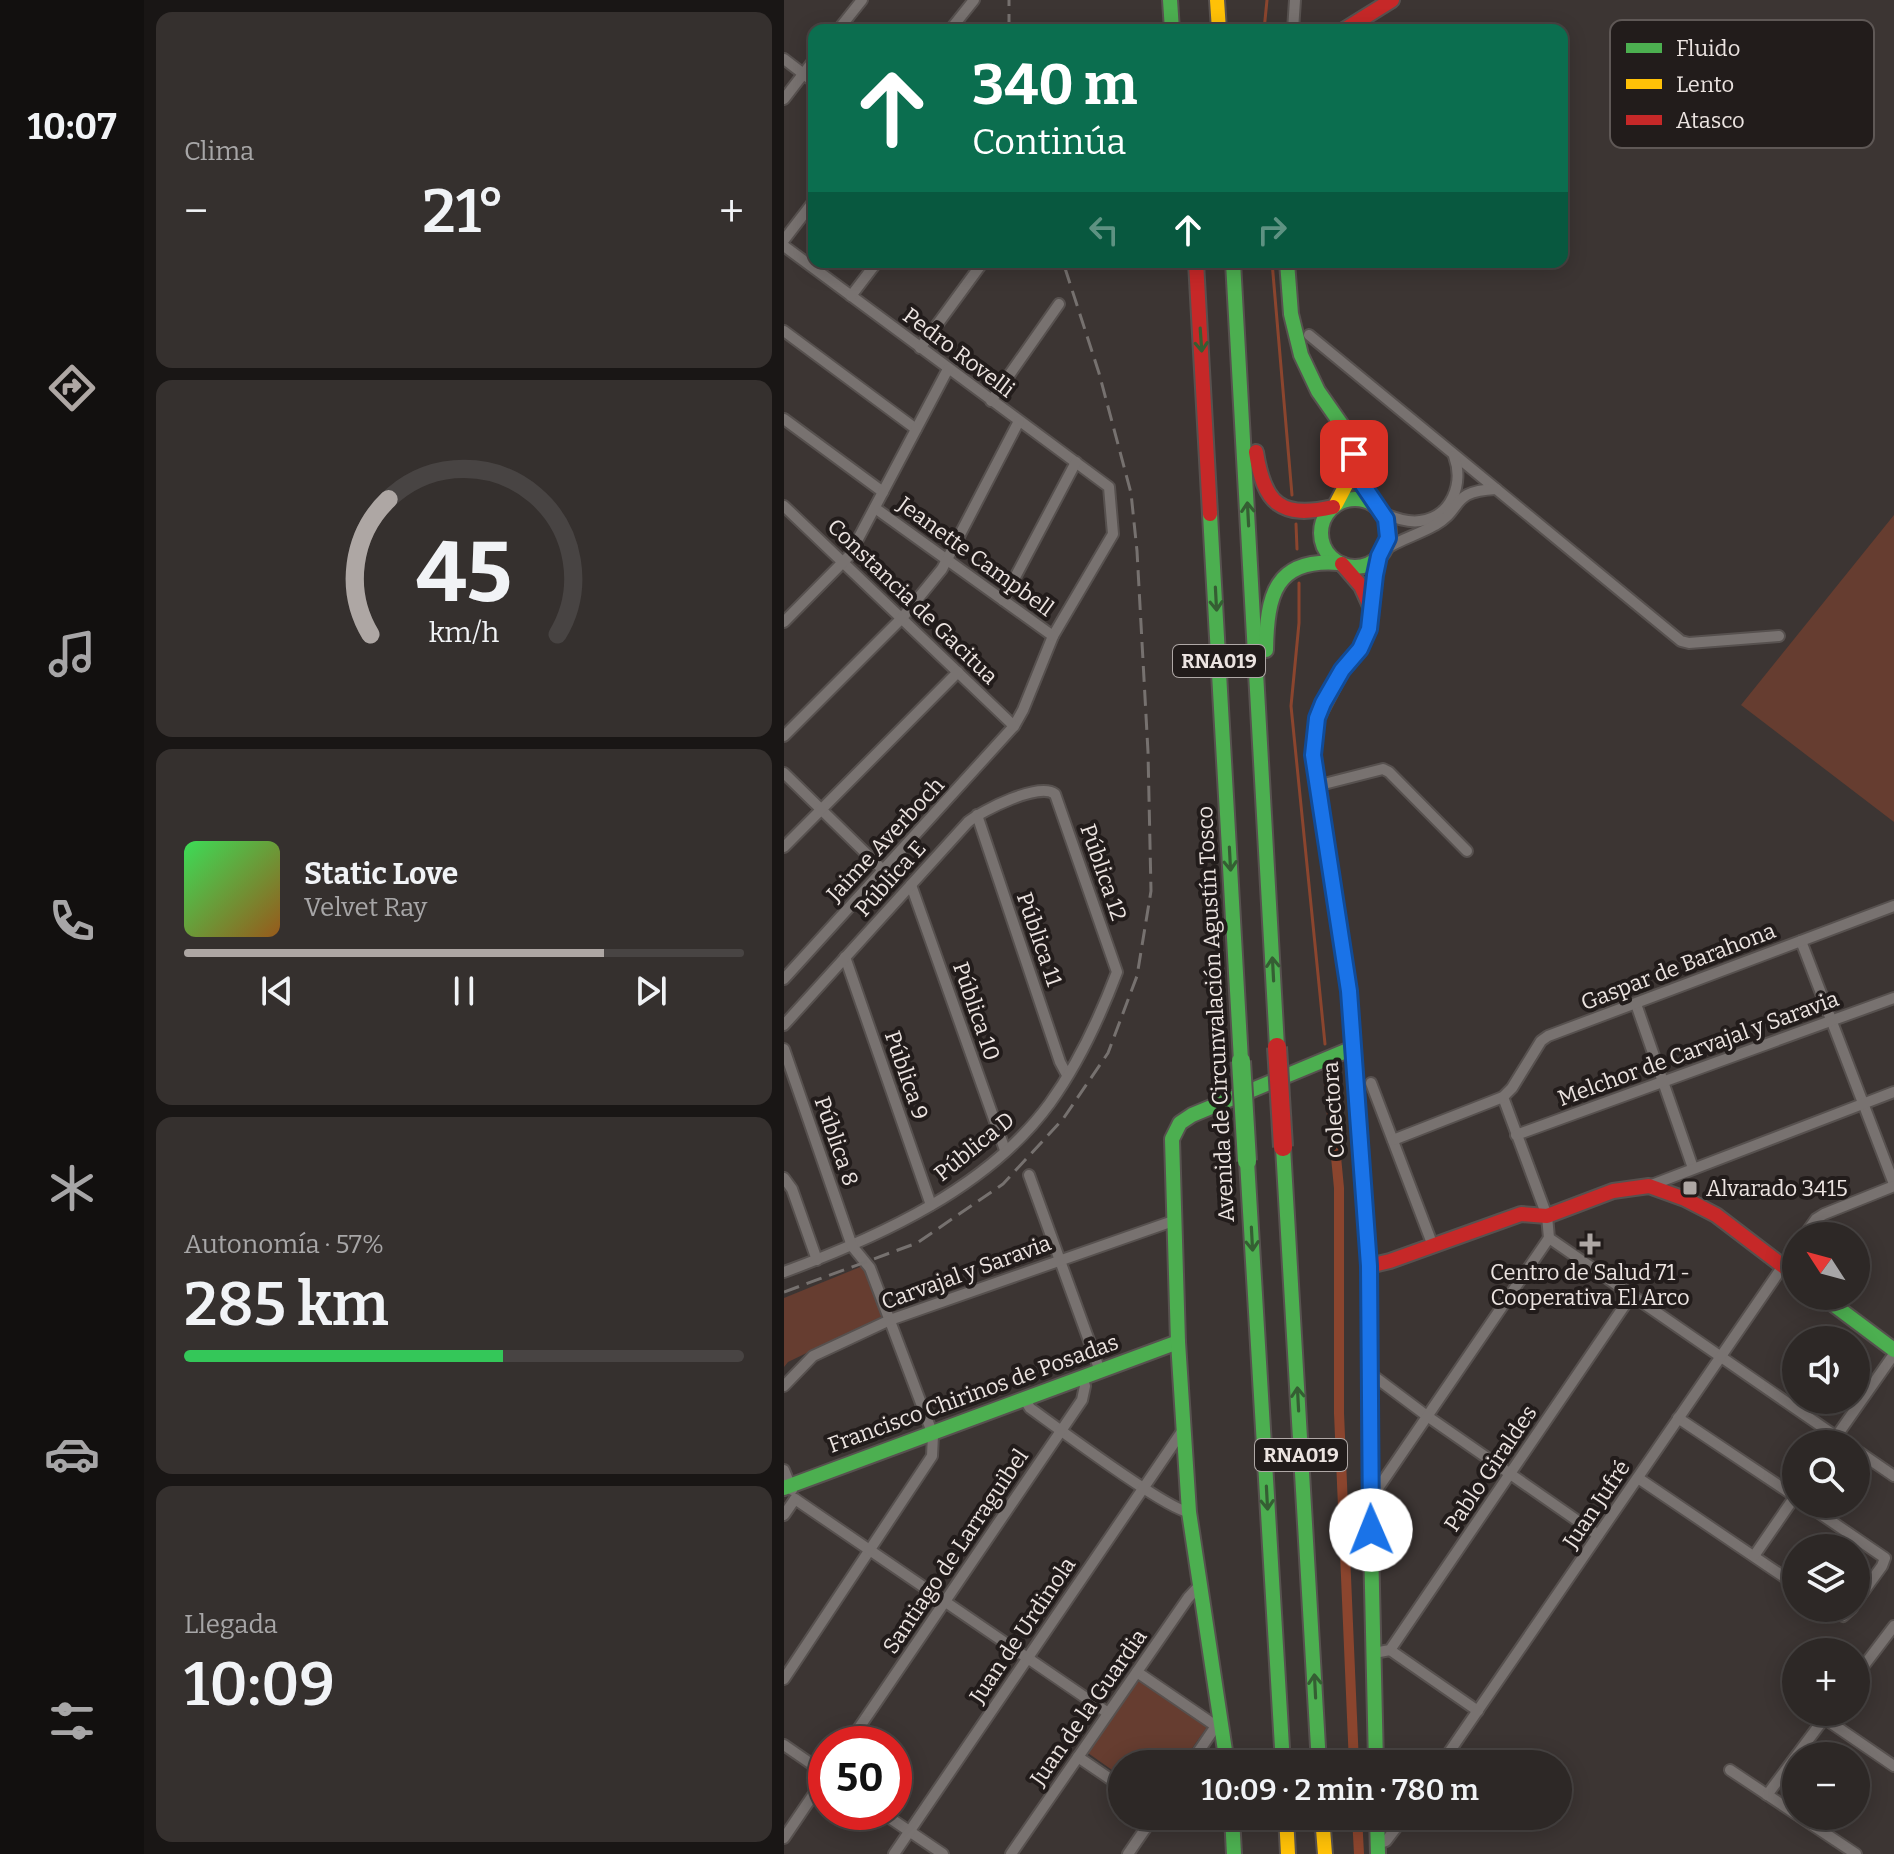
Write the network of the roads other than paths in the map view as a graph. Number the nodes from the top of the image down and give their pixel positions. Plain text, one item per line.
1 (862, 0) edge
2 (974, 0) edge
3 (1170, 0) edge
4 (1180, 0) edge
5 (1217, 0) edge
6 (1223, 0) edge
7 (1295, 0) edge
8 (1383, 3) edge
9 (843, 24) edge
10 (955, 24) edge
11 (1172, 24) edge
12 (1182, 24) edge
13 (1219, 24) edge
14 (1221, 24) edge
15 (1293, 24) edge
16 (1353, 24) edge
17 (784, 59) edge
18 (808, 68) edge
19 (803, 74) junction
20 (808, 78) edge
21 (784, 99) edge
22 (808, 209) edge
23 (784, 243) edge
24 (808, 262) edge
25 (816, 268) edge
26 (872, 268) edge
27 (979, 268) edge
28 (1196, 268) edge
29 (1233, 268) edge
30 (1243, 268) edge
31 (1287, 268) edge
32 (851, 296) junction
33 (1059, 304) dead end
34 (784, 331) edge
35 (1309, 335) dead end
36 (920, 348) junction
37 (948, 369) junction
38 (991, 401) junction
39 (784, 419) edge
40 (1019, 421) junction
41 (916, 429) junction
42 (1354, 454) junction
43 (1453, 454) junction
44 (1076, 462) junction
45 (1496, 489) junction
46 (1111, 490) joint
47 (883, 492) junction
48 (1335, 506) junction
49 (875, 508) junction
50 (785, 509) edge
51 (1380, 510) junction
52 (1382, 553) junction
53 (947, 559) junction
54 (843, 562) junction
55 (1340, 564) junction
56 (1003, 600) junction
57 (1372, 610) junction
58 (902, 618) junction
59 (784, 622) edge
60 (1053, 636) junction
61 (1779, 636) dead end
62 (958, 672) junction
63 (1014, 726) junction
64 (784, 736) edge
65 (784, 773) edge
66 (1316, 786) junction
67 (1047, 789) joint
68 (1263, 801) junction
69 (821, 809) junction
70 (977, 815) junction
71 (784, 847) edge
72 (1467, 851) dead end
73 (883, 870) junction
74 (911, 885) junction
75 (1894, 906) edge
76 (1801, 941) junction
77 (845, 957) junction
78 (1117, 972) joint
79 (784, 979) edge
80 (1894, 998) edge
81 (1636, 1004) junction
82 (1831, 1021) junction
83 (784, 1025) edge
84 (1353, 1048) junction
85 (784, 1049) edge
86 (1067, 1075) junction
87 (1371, 1083) dead end
88 (1663, 1083) junction
89 (1894, 1092) edge
90 (1503, 1097) junction
91 (1863, 1103) junction
92 (1516, 1135) junction
93 (1393, 1140) junction
94 (1005, 1150) junction
95 (1693, 1168) junction
96 (1029, 1175) dead end
97 (785, 1181) edge
98 (1894, 1185) edge
99 (1649, 1186) junction
100 (931, 1205) junction
101 (1547, 1216) junction
102 (1176, 1220) junction
103 (1814, 1222) edge
104 (1549, 1238) junction
105 (852, 1246) junction
106 (1433, 1246) junction
107 (817, 1260) junction
108 (1060, 1260) junction
109 (1369, 1266) junction
110 (1782, 1266) edge
111 (784, 1272) edge
112 (1782, 1280) edge
113 (1631, 1296) junction
114 (1840, 1310) edge
115 (890, 1320) junction
116 (1178, 1342) junction
117 (1894, 1352) edge
118 (1720, 1358) junction
119 (1100, 1371) junction
120 (1371, 1374) junction
121 (1082, 1377) junction
122 (784, 1386) edge
123 (1025, 1400) junction
124 (1427, 1416) junction
125 (1678, 1418) junction
126 (1062, 1429) junction
127 (1184, 1429) junction
128 (1820, 1430) edge
129 (1841, 1430) edge
130 (933, 1435) junction
131 (1870, 1460) edge
132 (1510, 1475) junction
133 (1894, 1476) edge
134 (1638, 1478) junction
135 (788, 1486) edge
136 (1144, 1487) junction
137 (1782, 1487) edge
138 (1370, 1500) junction
139 (1189, 1512) junction
140 (784, 1515) edge
141 (1782, 1516) edge
142 (1826, 1518) edge
143 (1850, 1534) edge
144 (1598, 1535) junction
145 (1870, 1548) edge
146 (870, 1551) junction
147 (1754, 1556) junction
148 (1782, 1575) edge
149 (1870, 1583) edge
150 (1200, 1585) junction
151 (945, 1601) junction
152 (1894, 1626) edge
153 (1382, 1651) junction
154 (1028, 1658) junction
155 (1870, 1658) edge
156 (1137, 1672) junction
157 (784, 1679) edge
158 (1478, 1711) junction
159 (1108, 1713) junction
160 (1219, 1725) junction
161 (860, 1726) edge
162 (1815, 1726) edge
163 (1840, 1726) edge
164 (784, 1745) edge
165 (1200, 1750) edge
166 (1224, 1750) edge
167 (1282, 1750) edge
168 (1318, 1750) edge
169 (1377, 1750) edge
170 (1451, 1750) edge
171 (1078, 1757) junction
172 (808, 1762) edge
173 (1894, 1765) edge
174 (1730, 1770) dead end
175 (1108, 1777) edge
176 (1767, 1795) junction
177 (808, 1802) edge
178 (1782, 1805) edge
179 (1144, 1830) edge
180 (1233, 1830) edge
181 (1287, 1830) edge
182 (1323, 1830) edge
183 (1394, 1830) edge
184 (1820, 1830) edge
185 (909, 1831) junction
186 (784, 1838) edge
187 (1377, 1849) edge
188 (894, 1854) edge
189 (943, 1854) edge
190 (1011, 1854) edge
191 (1128, 1854) edge
192 (1234, 1854) edge
193 (1288, 1854) edge
194 (1325, 1854) edge
195 (1856, 1854) edge

1 - 9 street
2 - 10 street
3 - 11 main road
4 - 12 main road
5 - 13 main road
6 - 14 main road
7 - 15 street
8 - 16 main road
17 - 19 street
18 - 19 street
19 - 20 street
19 - 21 street
22 - 23 street
23 - 24 street, Pedro Rovelli
25 - 32 street, Pedro Rovelli
26 - 32 street
27 - 36 street
28 -> 167 main road, Avenida de Circunvalación Agustín Tosco / RNA019, bridge
68 -> 29 main road, RNA019
30 - 48 main road
31 - 42 main road
32 - 36 street, Pedro Rovelli
33 - 38 street
34 - 41 street
35 - 43 street
36 - 37 street, Pedro Rovelli
37 - 38 street, Pedro Rovelli
37 - 41 street
38 - 40 street, Pedro Rovelli
39 - 47 street, Jeanette Campbell
40 - 44 street, Pedro Rovelli
40 - 53 street
41 - 47 street
42 - 48 main road
42 - 51 main road
43 - 45 street
43 - 51 street
44 - 46 street, Pedro Rovelli
44 - 56 street
45 - 52 street
45 - 61 street
46 - 60 street, Jaime Averboch
47 - 49 street
48 - 51 main road
48 - 55 main road
49 - 53 street, Jeanette Campbell
49 - 54 street
50 - 54 street, Constancia de Gacitua
51 - 52 main road
52 - 55 main road
52 - 57 main road
53 - 56 street, Jeanette Campbell
53 - 58 street
54 - 58 street, Constancia de Gacitua
54 - 59 street
55 - 57 main road
55 - 68 main road
56 - 60 street, Jeanette Campbell
57 - 66 main road
58 - 62 street, Constancia de Gacitua
58 - 64 street
60 - 63 street, Jaime Averboch
62 - 63 street, Constancia de Gacitua
62 - 69 street
63 - 73 street, Jaime Averboch
65 - 69 street
66 - 72 street
66 - 84 main road
67 - 70 street, Pública E
67 - 78 street, Pública 12
168 -> 68 main road, RNA019, bridge
69 - 71 street
69 - 73 street
70 - 74 street, Pública E
70 - 86 street, Pública 11
73 - 79 street, Jaime Averboch
74 - 77 street, Pública E
74 - 94 street, Pública 10
75 - 76 street, Gaspar de Barahona
76 - 81 street, Gaspar de Barahona
76 - 82 street
77 - 83 street, Pública E
77 - 100 street, Pública 9
78 - 86 street, Pública D
80 - 82 street, Melchor de Carvajal y Saravia
81 - 88 street
81 - 90 street, Gaspar de Barahona
82 - 88 street, Melchor de Carvajal y Saravia
82 - 91 street
84 - 102 main road, Colectora
84 - 109 main road, Colectora
85 - 105 street, Pública 8
86 - 94 street, Pública D
87 - 93 street
88 - 92 street, Melchor de Carvajal y Saravia
88 - 95 street
89 - 91 street
90 - 92 street
90 - 93 street
91 - 95 street
91 - 98 street
92 - 101 street
93 - 106 street
94 - 100 street, Pública D
95 - 99 street
96 - 108 street
97 - 107 street
98 - 103 street
99 - 101 main road
99 - 110 main road
100 - 105 street, Pública D
101 - 104 street
101 - 106 main road
102 - 108 street, Carvajal y Saravia
102 - 116 main road, Colectora
104 - 113 street
104 - 124 street
105 - 107 street, Pública D
105 - 115 street, Pública 8
106 - 109 main road
107 - 111 street, Pública D
108 - 115 street, Carvajal y Saravia
108 - 119 street
109 - 120 main road, Colectora
112 - 118 street, Juan Jufré
113 - 118 street
113 - 132 street, Pablo Giraldes
114 - 117 main road
115 - 122 street, Carvajal y Saravia
115 - 130 street, Pública 8
116 - 119 main road, Francisco Chirinos de Posadas
116 - 127 main road, Colectora
117 - 129 street
118 - 125 street, Juan Jufré
118 - 128 street
119 - 121 main road, Francisco Chirinos de Posadas
120 - 124 street
120 - 138 main road, Colectora
121 - 123 main road, Francisco Chirinos de Posadas
121 - 126 street, Santiago de Larraguibel
123 - 126 street
123 - 130 main road, Francisco Chirinos de Posadas
124 - 132 street
124 - 138 street
125 - 134 street, Juan Jufré
125 - 137 street
126 - 136 street
126 - 151 street, Santiago de Larraguibel
127 - 136 street, Juan de Urdinola
127 - 139 main road, Colectora
130 - 135 main road, Francisco Chirinos de Posadas
130 - 146 street
131 - 133 street
132 - 144 street
132 - 153 street, Pablo Giraldes
134 - 144 street, Juan Jufré
134 - 147 street
135 - 140 street
135 - 146 street
136 - 139 street
136 - 154 street, Juan de Urdinola
138 - 153 main road, Colectora
139 - 150 main road, Colectora
141 - 147 street
142 - 143 street
144 - 158 street, Juan Jufré
145 - 149 street
146 - 151 street
146 - 157 street
147 - 148 street
150 - 156 street, Juan de la Guardia
150 - 160 main road, Colectora
151 - 154 street
151 - 161 street, Santiago de Larraguibel
152 - 155 street
153 - 158 street
153 - 169 main road, Colectora
154 - 159 street
154 - 185 street, Juan de Urdinola
156 - 159 street, Juan de la Guardia
156 - 160 street
158 - 170 street, Juan Jufré
159 - 171 street, Juan de la Guardia
160 - 165 street
160 - 166 main road, Colectora
162 - 176 street
163 - 173 street
164 - 172 street
171 - 175 street
171 - 190 street, Juan de la Guardia
174 - 176 street
176 - 178 street
177 - 186 street
179 - 191 street
180 - 192 main road
181 - 193 main road
182 - 194 main road
183 - 187 street
184 - 195 street
185 - 188 street, Juan de Urdinola
185 - 189 street

